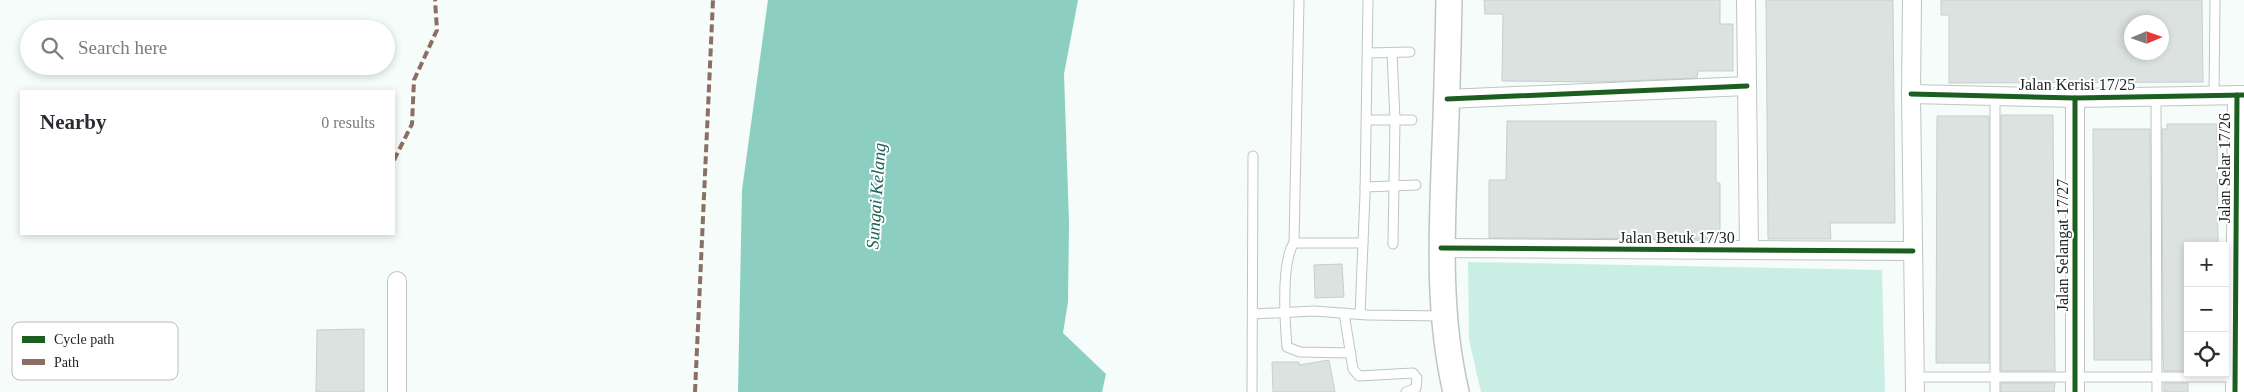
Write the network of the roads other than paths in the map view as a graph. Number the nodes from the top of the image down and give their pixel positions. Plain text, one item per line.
1 (1299, 0) edge
2 (1368, 0) edge
3 (1449, 0) edge
4 (1746, 0) edge
5 (1912, 0) edge
6 (2215, 0) edge
7 (1410, 52) dead end
8 (1392, 53) junction
9 (1368, 54) junction
10 (1747, 86) junction
11 (1911, 94) junction
12 (2241, 95) edge
13 (1994, 96) junction
14 (2156, 96) junction
15 (2214, 96) junction
16 (2075, 98) junction
17 (1447, 99) junction
18 (1367, 120) junction
19 (1395, 120) junction
20 (1412, 120) dead end
21 (1253, 156) dead end
22 (1416, 185) dead end
23 (1394, 186) junction
24 (1366, 187) junction
25 (1294, 243) junction
26 (1363, 243) junction
27 (1393, 244) dead end
28 (1441, 248) junction
29 (1749, 249) junction
30 (1913, 251) junction
31 (2240, 252) edge
32 (397, 281) dead end
33 (1285, 313) junction
34 (1344, 313) junction
35 (1253, 314) junction
36 (1360, 314) junction
37 (1444, 316) junction
38 (1351, 353) junction
39 (1995, 377) junction
40 (2157, 377) junction
41 (1914, 384) edge
42 (2235, 384) edge
43 (2075, 385) edge
44 (397, 392) edge
45 (1252, 392) edge
46 (1406, 392) edge
47 (1456, 392) edge
48 (1995, 392) edge
49 (2157, 392) edge

1 - 25 lane
2 - 9 lane
3 - 17 street
4 - 10 street
5 - 11 street
6 - 15 lane
7 - 8 lane
8 - 9 lane
8 - 19 lane
9 - 18 lane
10 - 17 street
10 - 29 street
11 - 13 street, Jalan Kerisi 17/25
11 - 30 street
12 - 15 street, Jalan Kerisi 17/25
12 - 31 street, Jalan Selar 17/26
13 - 16 street, Jalan Kerisi 17/25
13 - 39 lane
14 - 15 street, Jalan Kerisi 17/25
14 - 16 street, Jalan Kerisi 17/25
14 - 40 lane
16 - 43 street, Jalan Selangat 17/27
17 - 28 street
18 - 19 lane
18 - 24 lane
19 - 20 lane
19 - 23 lane
21 - 35 lane
22 - 23 lane
23 - 24 lane
23 - 27 lane
24 - 26 lane
25 - 26 lane
25 - 33 lane
26 - 36 lane
28 - 29 street, Jalan Betuk 17/30
28 - 37 street
29 - 30 street, Jalan Betuk 17/30
30 - 41 street
31 - 42 street, Jalan Selar 17/26
32 - 44 street
33 - 34 lane
33 - 35 lane
33 - 38 lane
34 - 36 lane
34 - 38 lane
35 - 45 lane
36 - 37 lane
37 - 47 street
38 - 46 lane
39 - 41 lane
39 - 43 lane
39 - 48 lane
40 - 42 lane
40 - 43 lane
40 - 49 lane

